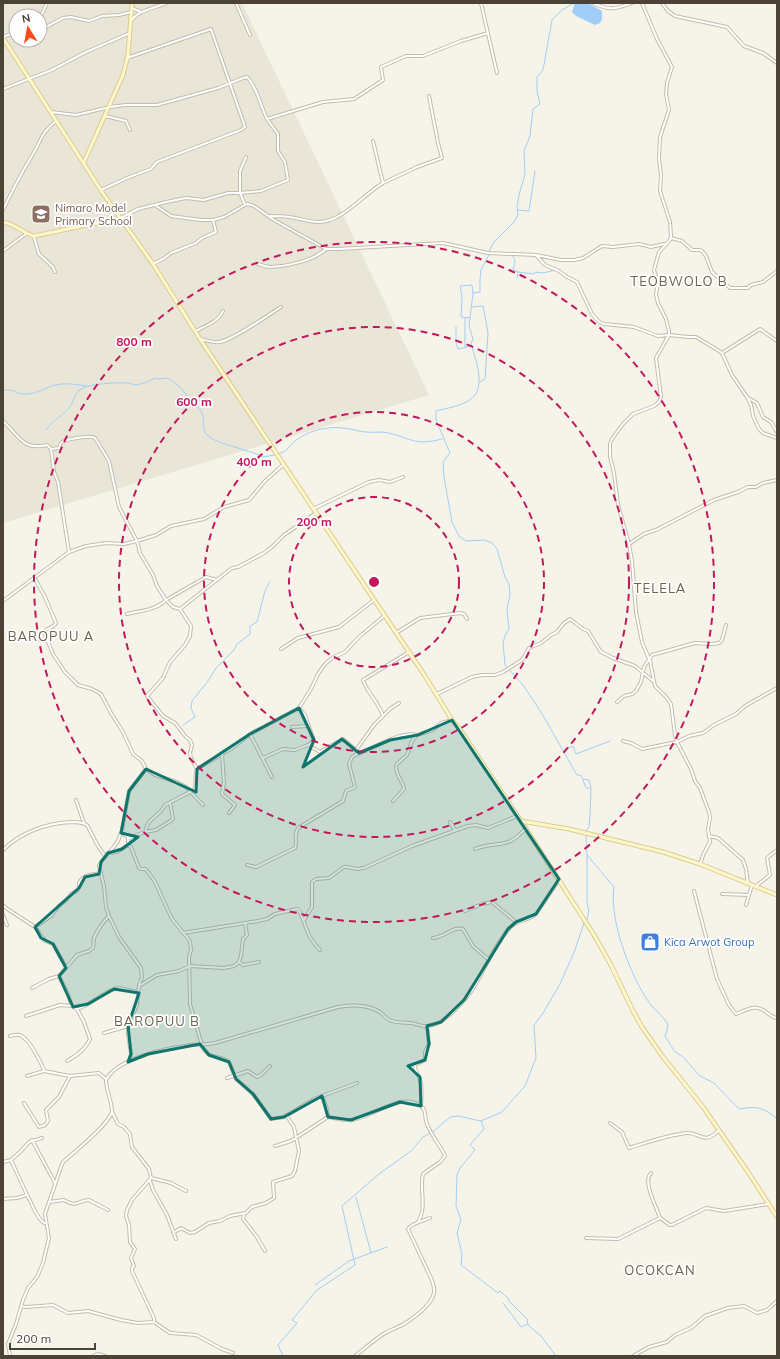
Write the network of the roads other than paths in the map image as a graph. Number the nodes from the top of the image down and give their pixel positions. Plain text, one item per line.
1 (132, 3) edge
2 (167, 3) edge
3 (236, 3) edge
4 (481, 3) edge
5 (593, 3) edge
6 (632, 3) edge
7 (642, 3) edge
8 (662, 3) edge
9 (132, 10) junction
10 (141, 12) junction
11 (131, 22) junction
12 (48, 26) edge
13 (130, 33) junction
14 (488, 33) junction
15 (250, 36) dead end
16 (3, 38) edge
17 (127, 58) junction
18 (777, 63) edge
19 (497, 74) dead end
20 (30, 80) junction
21 (230, 83) junction
22 (3, 89) edge
23 (429, 96) dead end
24 (110, 107) junction
25 (50, 112) junction
26 (105, 116) junction
27 (267, 118) junction
28 (56, 121) junction
29 (130, 130) dead end
30 (373, 141) dead end
31 (246, 157) dead end
32 (84, 162) junction
33 (383, 183) junction
34 (101, 190) junction
35 (240, 193) junction
36 (155, 205) junction
37 (245, 205) junction
38 (3, 210) edge
39 (269, 216) junction
40 (121, 218) junction
41 (213, 220) junction
42 (3, 222) edge
43 (27, 233) junction
44 (34, 236) junction
45 (671, 238) junction
46 (667, 243) junction
47 (326, 248) junction
48 (3, 252) edge
49 (536, 255) junction
50 (153, 264) junction
51 (258, 264) dead end
52 (777, 271) edge
53 (55, 272) dead end
54 (281, 307) dead end
55 (223, 311) dead end
56 (196, 331) junction
57 (669, 335) junction
58 (200, 339) junction
59 (777, 342) edge
60 (722, 353) junction
61 (747, 397) junction
62 (3, 421) edge
63 (777, 432) edge
64 (777, 438) edge
65 (51, 449) junction
66 (284, 464) junction
67 (403, 477) dead end
68 (777, 480) edge
69 (314, 511) junction
70 (137, 541) junction
71 (629, 544) junction
72 (69, 552) junction
73 (34, 577) junction
74 (217, 580) junction
75 (166, 600) junction
76 (374, 600) junction
77 (3, 601) edge
78 (180, 609) junction
79 (127, 614) dead end
80 (384, 616) junction
81 (467, 620) dead end
82 (726, 626) dead end
83 (396, 633) junction
84 (281, 649) dead end
85 (409, 652) junction
86 (649, 659) junction
87 (642, 673) junction
88 (654, 681) junction
89 (777, 688) edge
90 (437, 694) junction
91 (617, 702) dead end
92 (399, 704) dead end
93 (298, 708) junction
94 (383, 716) junction
95 (452, 720) junction
96 (308, 726) junction
97 (292, 727) dead end
98 (250, 734) junction
99 (418, 735) junction
100 (623, 741) dead end
101 (677, 742) junction
102 (308, 745) junction
103 (356, 750) junction
104 (222, 754) junction
105 (356, 754) junction
106 (263, 758) junction
107 (146, 769) junction
108 (197, 769) junction
109 (272, 777) dead end
110 (191, 792) junction
111 (76, 800) dead end
112 (393, 801) dead end
113 (170, 802) junction
114 (203, 806) dead end
115 (229, 813) dead end
116 (517, 815) junction
117 (521, 821) junction
118 (450, 822) dead end
119 (84, 823) junction
120 (526, 828) junction
121 (455, 830) junction
122 (145, 832) junction
123 (121, 833) junction
124 (709, 836) junction
125 (128, 838) junction
126 (128, 845) junction
127 (475, 849) dead end
128 (3, 850) edge
129 (777, 850) edge
130 (108, 853) junction
131 (105, 856) junction
132 (700, 864) junction
133 (247, 865) dead end
134 (100, 873) junction
135 (559, 879) junction
136 (748, 884) junction
137 (754, 886) junction
138 (694, 890) dead end
139 (722, 894) dead end
140 (749, 895) junction
141 (777, 895) edge
142 (3, 905) edge
143 (746, 905) dead end
144 (465, 911) dead end
145 (3, 915) edge
146 (109, 916) junction
147 (304, 920) junction
148 (516, 922) junction
149 (245, 923) junction
150 (7, 925) dead end
151 (35, 927) junction
152 (183, 934) junction
153 (433, 938) dead end
154 (320, 950) dead end
155 (489, 960) junction
156 (239, 962) junction
157 (259, 962) dead end
158 (190, 966) junction
159 (66, 968) junction
160 (59, 976) junction
161 (139, 986) junction
162 (32, 988) dead end
163 (138, 992) junction
164 (72, 1006) junction
165 (76, 1009) junction
166 (26, 1016) dead end
167 (777, 1018) edge
168 (128, 1026) junction
169 (427, 1026) junction
170 (104, 1033) dead end
171 (10, 1036) dead end
172 (202, 1045) junction
173 (67, 1061) dead end
174 (128, 1062) junction
175 (270, 1066) dead end
176 (44, 1071) junction
177 (27, 1076) dead end
178 (70, 1076) junction
179 (235, 1077) junction
180 (107, 1078) junction
181 (227, 1078) dead end
182 (357, 1083) dead end
183 (322, 1096) junction
184 (24, 1103) dead end
185 (421, 1106) junction
186 (112, 1112) junction
187 (286, 1115) junction
188 (328, 1117) junction
189 (610, 1123) dead end
190 (719, 1129) junction
191 (42, 1138) dead end
192 (297, 1138) junction
193 (32, 1140) junction
194 (275, 1146) dead end
195 (11, 1160) junction
196 (3, 1162) edge
197 (651, 1173) dead end
198 (151, 1180) junction
199 (55, 1183) junction
200 (186, 1191) dead end
201 (27, 1195) junction
202 (3, 1199) edge
203 (49, 1202) junction
204 (769, 1204) junction
205 (108, 1210) dead end
206 (244, 1213) junction
207 (777, 1217) edge
208 (430, 1218) dead end
209 (660, 1218) junction
210 (46, 1223) junction
211 (417, 1223) junction
212 (173, 1233) junction
213 (586, 1238) dead end
214 (176, 1239) dead end
215 (264, 1251) dead end
216 (777, 1301) edge
217 (22, 1306) junction
218 (154, 1322) junction
219 (233, 1353) dead end
220 (10, 1356) edge
221 (93, 1356) edge
222 (105, 1356) edge
223 (355, 1356) edge
224 (633, 1356) edge

1 - 9 street
2 - 10 street
3 - 15 street
4 - 14 street
5 - 6 street
7 - 45 street
8 - 18 street
9 - 10 street
9 - 11 street
9 - 12 street
10 - 11 street
11 - 13 street
13 - 17 street
13 - 20 street
14 - 19 street
14 - 27 street
16 - 20 street
17 - 21 street
17 - 24 street
20 - 22 street
20 - 25 street
21 - 24 street
21 - 27 street
21 - 34 street
23 - 33 street
24 - 25 street
24 - 26 street
25 - 28 street
26 - 29 street
26 - 32 street
27 - 35 street
28 - 32 street
28 - 38 street
30 - 33 street
31 - 35 street
32 - 34 street
33 - 39 street
34 - 40 street
35 - 36 street
35 - 37 street
36 - 40 street
36 - 41 street
37 - 39 street
37 - 41 street
39 - 47 street
40 - 44 street
40 - 50 street
41 - 50 street
42 - 43 street
43 - 44 street
43 - 48 street
44 - 53 street
45 - 46 street
45 - 52 street
46 - 49 street
46 - 57 street
47 - 49 street
47 - 51 street
49 - 57 street
50 - 56 street
54 - 58 street
55 - 56 street
56 - 58 street
57 - 60 street
57 - 71 street
58 - 66 street
59 - 60 street
60 - 61 street
61 - 63 street
61 - 64 street
62 - 65 street
65 - 70 street
65 - 72 street
66 - 69 street
66 - 70 street
67 - 69 street
68 - 71 street
69 - 74 street
69 - 76 street
70 - 72 street
70 - 75 street
71 - 86 street
72 - 73 street
73 - 77 street
73 - 107 street
74 - 75 street
74 - 78 street
75 - 78 street
75 - 79 street
76 - 80 street
76 - 84 street
78 - 108 street
80 - 83 street
80 - 93 street
81 - 83 street
82 - 86 street
83 - 85 street
85 - 90 street
85 - 94 street
86 - 87 street
86 - 88 street
87 - 88 street
87 - 90 street
87 - 91 street
88 - 101 street
89 - 101 street
90 - 95 street
92 - 94 street
93 - 96 street
93 - 98 street
94 - 103 street
95 - 99 street
95 - 116 street
96 - 97 street
96 - 102 street
98 - 104 street
98 - 106 street
99 - 105 street
99 - 112 street
100 - 101 street
101 - 124 street
102 - 103 street
102 - 106 street
103 - 105 street
104 - 108 street
104 - 115 street
105 - 133 street
106 - 109 street
107 - 110 street
107 - 123 street
108 - 110 street
110 - 113 street
110 - 114 street
111 - 119 street
113 - 122 street
113 - 122 street
116 - 117 street
116 - 121 street
117 - 120 street
117 - 132 street
118 - 121 street
119 - 128 street
119 - 131 street
120 - 127 street
120 - 135 street
121 - 147 street
122 - 125 street
123 - 125 street
123 - 130 street
124 - 132 street
124 - 136 street
125 - 126 street
126 - 130 street
126 - 152 street
129 - 137 street
130 - 131 street
131 - 134 street
132 - 136 street
134 - 146 street
134 - 151 street
135 - 148 street
135 - 190 street
136 - 137 street
137 - 140 street
137 - 141 street
138 - 167 street
139 - 140 street
140 - 143 street
142 - 151 street
144 - 148 street
145 - 150 street
146 - 159 street
146 - 161 street
147 - 149 street
147 - 154 street
148 - 155 street
149 - 152 street
149 - 156 street
151 - 159 street
152 - 158 street
153 - 155 street
155 - 169 street
156 - 157 street
156 - 158 street
158 - 161 street
158 - 172 street
159 - 160 street
160 - 162 street
160 - 164 street
161 - 163 street
163 - 165 street
163 - 168 street
164 - 165 street
164 - 166 street
165 - 173 street
168 - 170 street
168 - 174 street
169 - 172 street
169 - 185 street
171 - 176 street
172 - 174 street
172 - 179 street
174 - 180 street
175 - 179 street
176 - 177 street
176 - 178 street
178 - 180 street
178 - 184 street
179 - 181 street
179 - 187 street
180 - 186 street
182 - 183 street
183 - 187 street
183 - 188 street
185 - 188 street
185 - 211 street
186 - 198 street
186 - 199 street
187 - 192 street
188 - 192 street
189 - 190 street
190 - 204 street
191 - 193 street
192 - 194 street
192 - 206 street
193 - 195 street
193 - 199 street
195 - 196 street
195 - 201 street
197 - 209 street
198 - 200 street
198 - 212 street
198 - 218 street
199 - 203 street
201 - 202 street
201 - 210 street
203 - 205 street
203 - 210 street
204 - 207 street
204 - 209 street
206 - 212 street
206 - 215 street
208 - 211 street
209 - 213 street
210 - 217 street
211 - 223 street
212 - 214 street
216 - 224 street
217 - 218 street
217 - 220 street
218 - 219 street
221 - 222 street

